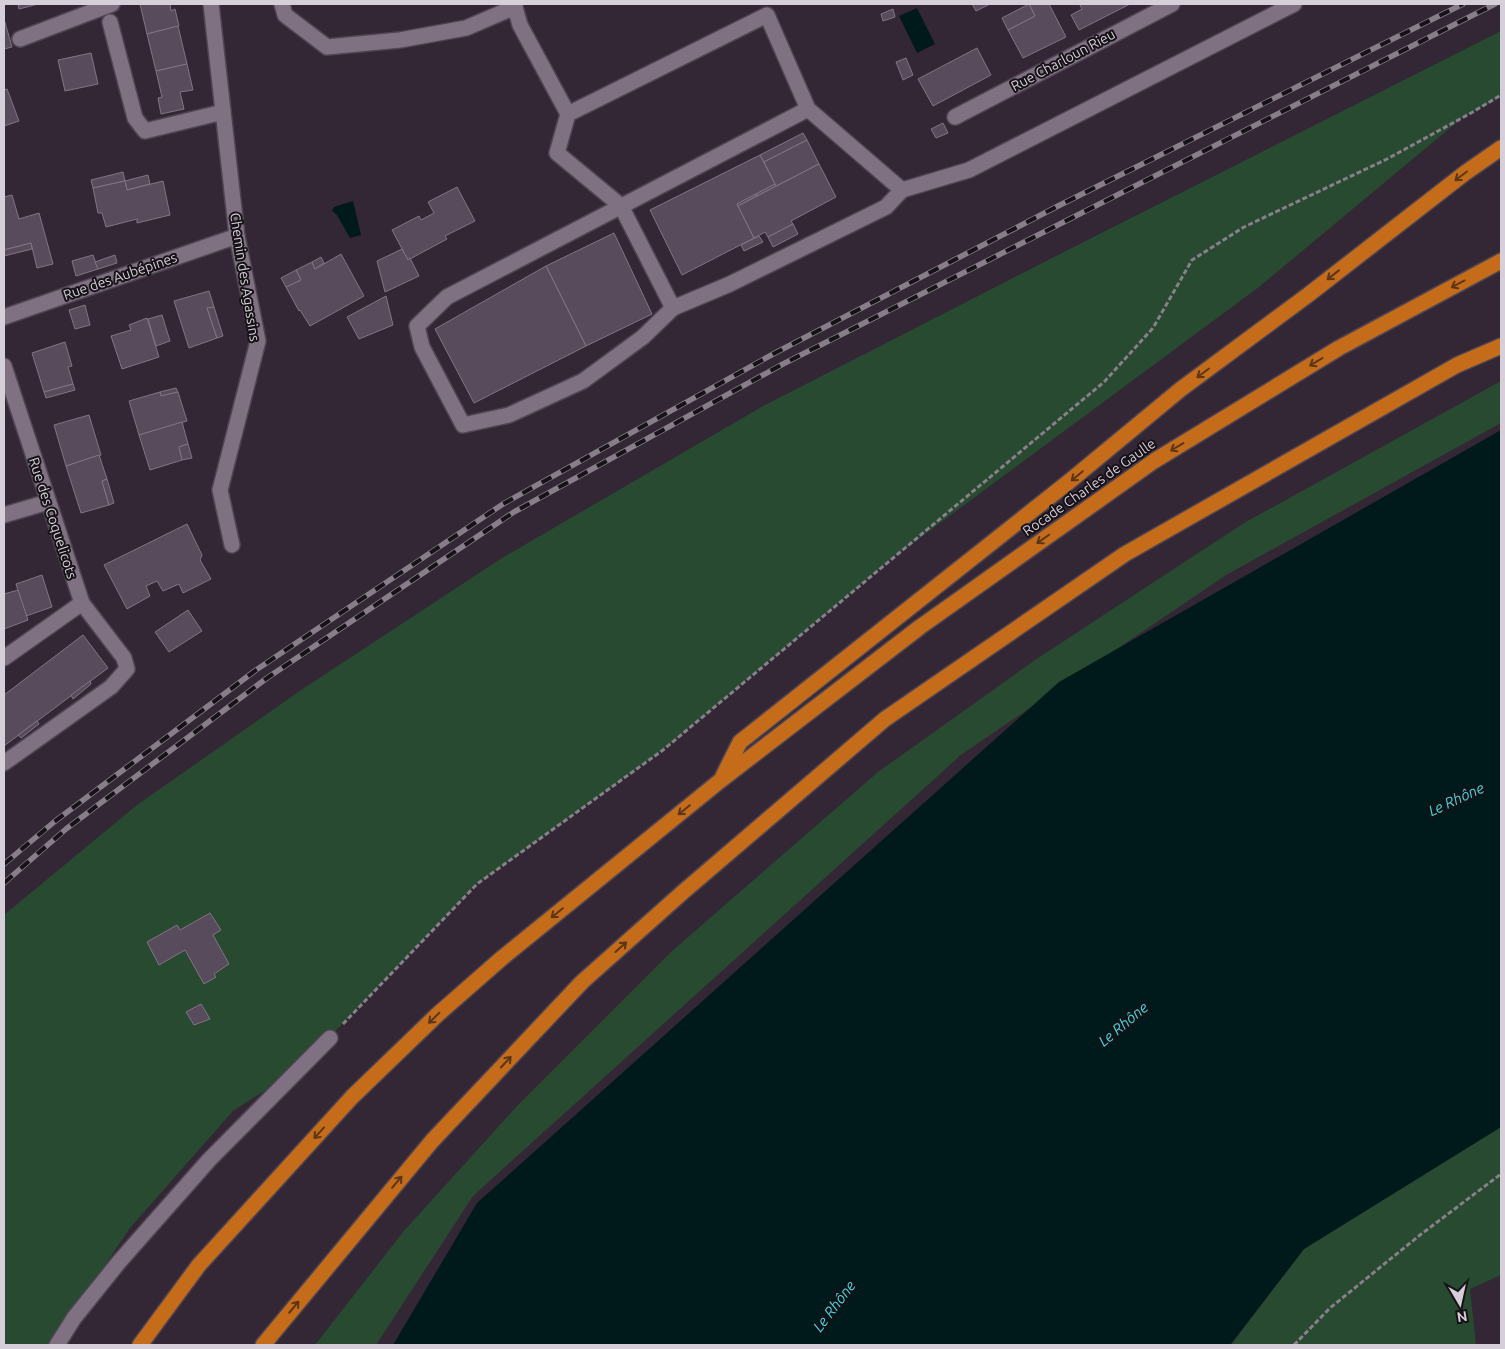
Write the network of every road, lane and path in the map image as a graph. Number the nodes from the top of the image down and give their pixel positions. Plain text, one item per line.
1 (112, 4) edge
2 (210, 4) edge
3 (282, 4) edge
4 (1172, 4) edge
5 (1294, 4) edge
6 (514, 5) edge
7 (110, 22) dead end
8 (20, 39) dead end
9 (1501, 95) edge
10 (808, 109) junction
11 (223, 112) junction
12 (568, 114) junction
13 (955, 117) dead end
14 (1501, 148) edge
15 (902, 190) junction
16 (621, 206) junction
17 (237, 236) junction
18 (1501, 261) edge
19 (673, 308) junction
20 (4, 317) edge
21 (1501, 340) edge
22 (1501, 346) edge
23 (1457, 365) junction
24 (4, 366) edge
25 (48, 502) junction
26 (4, 514) edge
27 (232, 545) dead end
28 (82, 603) junction
29 (4, 658) edge
30 (4, 763) edge
31 (722, 780) junction
32 (330, 1038) joint
33 (1501, 1174) edge
34 (57, 1345) edge
35 (140, 1345) edge
36 (263, 1345) edge
37 (1294, 1345) edge

1 - 8 street
2 - 11 street, Chemin des Agassins
3 - 6 street
4 - 13 street, Rue Charloun Rieu
5 - 15 street
6 - 12 street
7 - 11 street
9 - 32 path
10 - 12 street
10 - 15 street
10 - 16 street
11 - 17 street, Chemin des Agassins
12 - 16 street
14 -> 31 highway
15 - 19 street
16 - 19 street
16 - 19 street
17 - 20 street, Rue des Aubépines
17 - 27 street, Chemin des Agassins
18 -> 31 highway, Rocade Charles de Gaulle
21 - 23 highway
22 - 23 highway
36 -> 23 highway
24 - 25 street, Rue des Coquelicots
25 - 26 street
25 - 28 street, Rue des Coquelicots
28 - 29 street
28 - 30 street, Rue des Coquelicots
31 -> 35 highway, Rocade Charles de Gaulle
32 - 34 street
33 - 37 path

